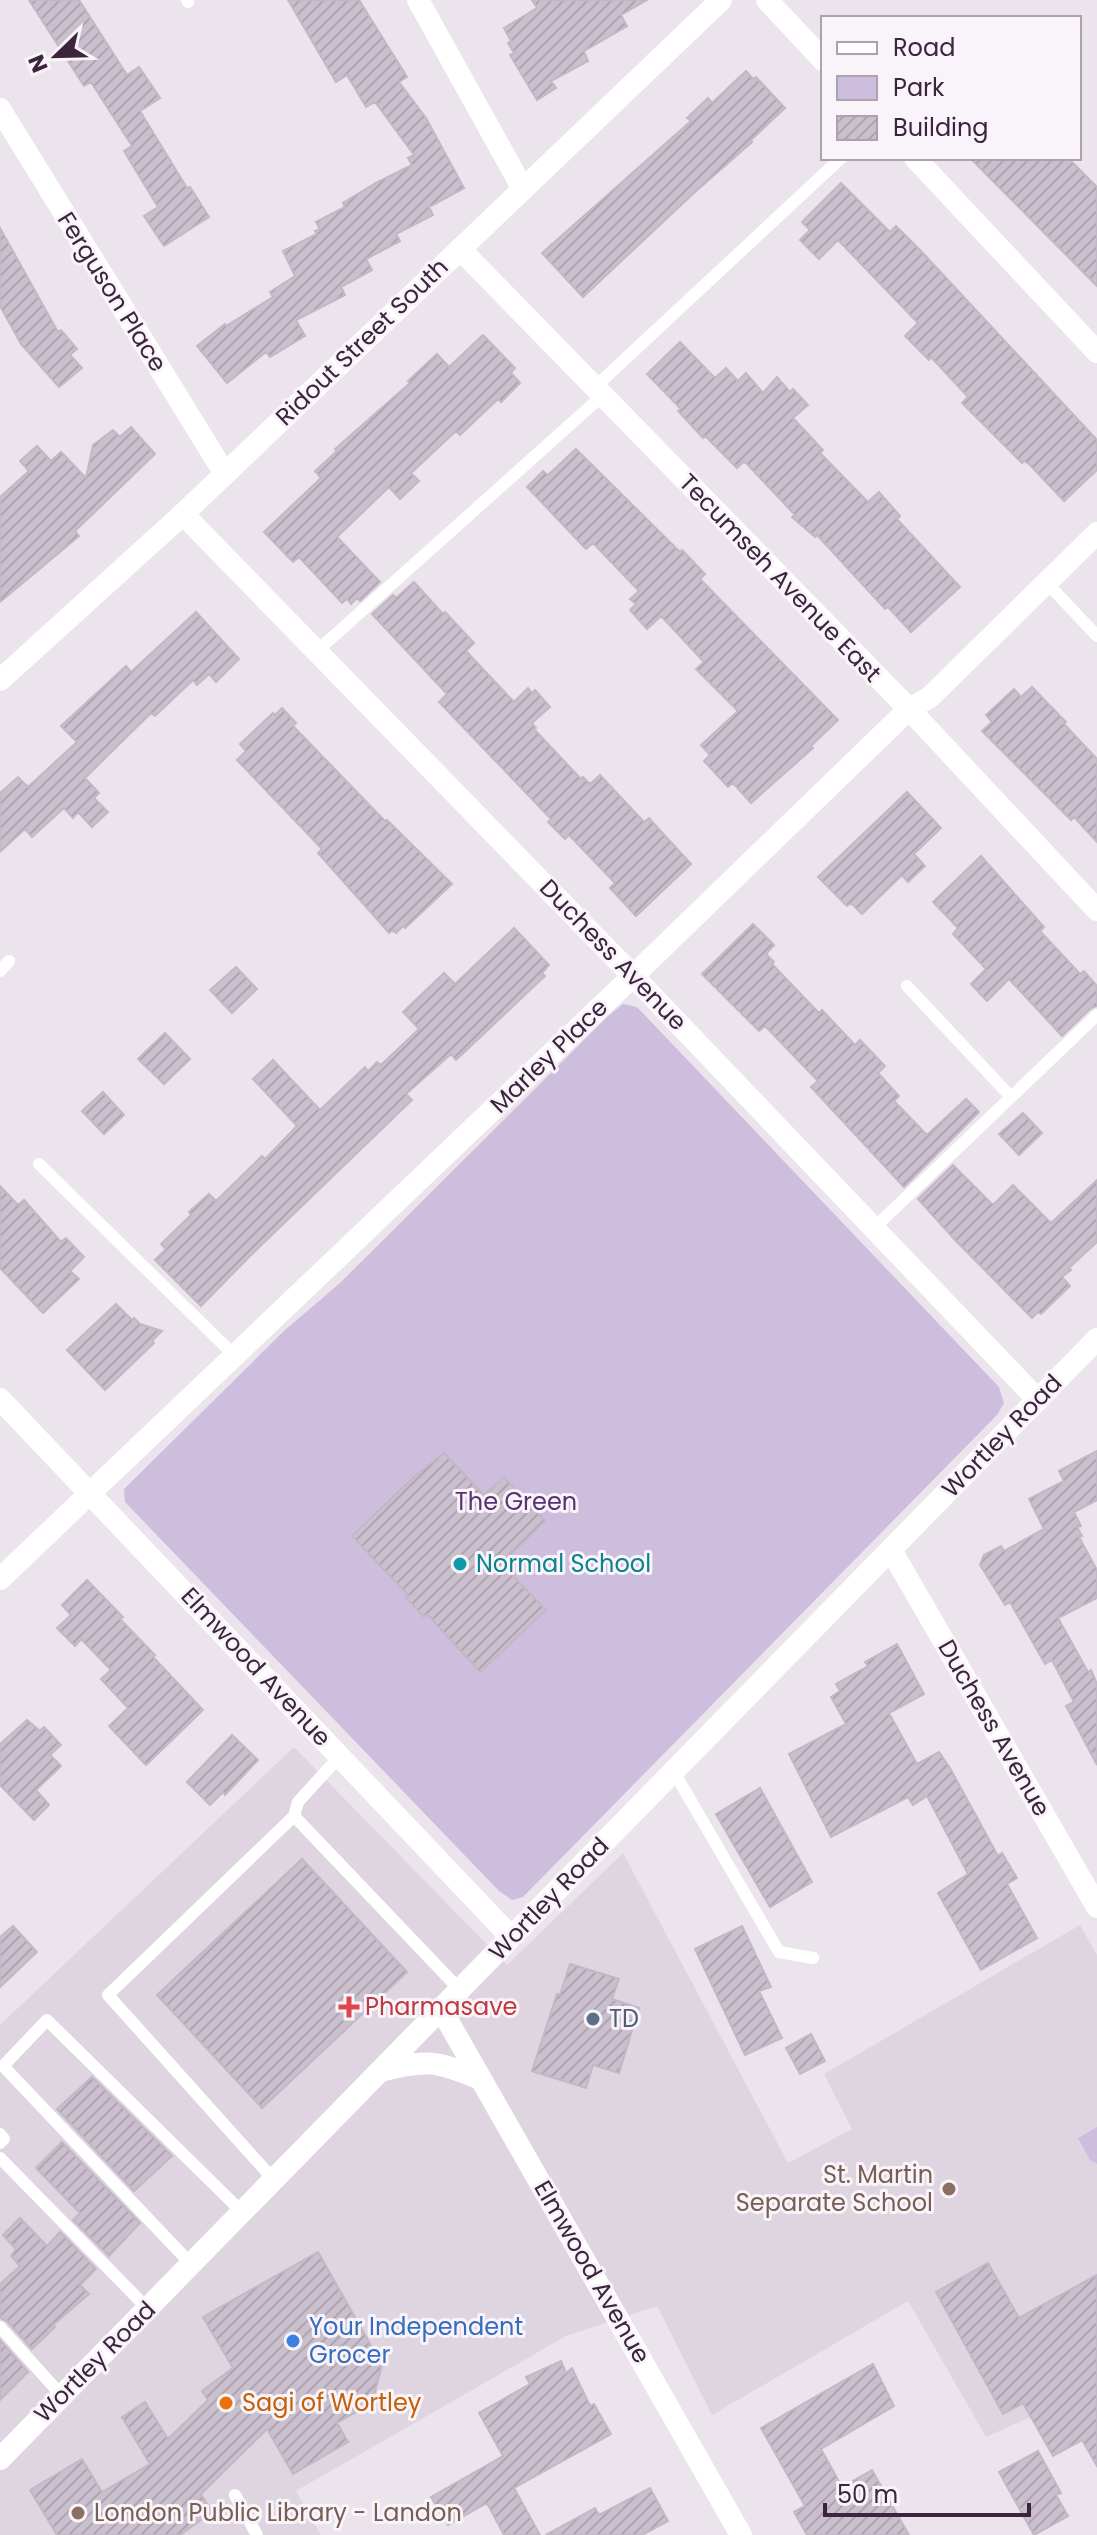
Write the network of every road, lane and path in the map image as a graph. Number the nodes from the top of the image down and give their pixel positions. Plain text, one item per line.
1 (418, 0) edge
2 (721, 0) edge
3 (767, 0) edge
4 (821, 58) edge
5 (0, 109) edge
6 (839, 160) edge
7 (917, 160) edge
8 (523, 189) junction
9 (460, 249) junction
10 (1097, 352) edge
11 (598, 392) junction
12 (225, 474) junction
13 (183, 514) junction
14 (1097, 533) edge
15 (1046, 582) junction
16 (1097, 636) edge
17 (317, 651) junction
18 (0, 680) edge
19 (909, 709) junction
20 (1097, 910) edge
21 (633, 976) junction
22 (907, 986) dead end
23 (1097, 1015) edge
24 (1011, 1097) junction
25 (39, 1164) dead end
26 (874, 1228) junction
27 (1097, 1339) edge
28 (234, 1355) junction
29 (0, 1399) edge
30 (1038, 1400) junction
31 (90, 1492) junction
32 (891, 1550) junction
33 (0, 1579) edge
34 (340, 1756) junction
35 (674, 1772) junction
36 (294, 1816) junction
37 (1097, 1907) edge
38 (511, 1937) junction
39 (813, 1958) dead end
40 (460, 1990) junction
41 (441, 2009) junction
42 (380, 2071) junction
43 (481, 2079) junction
44 (0, 2134) edge
45 (0, 2143) edge
46 (0, 2158) edge
47 (274, 2180) junction
48 (242, 2212) junction
49 (191, 2264) junction
50 (148, 2309) junction
51 (0, 2327) edge
52 (62, 2396) junction
53 (0, 2459) edge
54 (235, 2495) dead end
55 (257, 2535) edge
56 (741, 2535) edge

1 - 8 street
2 - 8 street, Ridout Street South
3 - 4 street
5 - 12 street, Ferguson Place
6 - 11 lane
7 - 10 street
8 - 9 street, Ridout Street South
9 - 11 street, Tecumseh Avenue East
9 - 12 street, Ridout Street South
11 - 17 lane
11 - 19 street, Tecumseh Avenue East
12 - 13 street, Ridout Street South
13 - 17 street, Duchess Avenue
13 - 18 street, Ridout Street South
14 - 15 street, Marley Place
15 - 16 lane
15 - 19 street, Marley Place
17 - 21 street, Duchess Avenue
19 - 20 street, Tecumseh Avenue East
19 - 21 street, Marley Place
21 - 26 street, Duchess Avenue
21 - 28 street, Marley Place
22 - 24 lane
23 - 24 lane
24 - 26 lane
25 - 28 lane
26 - 30 street, Duchess Avenue
27 - 30 street, Wortley Road
28 - 31 street, Marley Place
29 - 31 street, Elmwood Avenue
30 - 32 street, Wortley Road
31 - 33 street, Marley Place
31 - 34 street, Elmwood Avenue
32 - 35 street, Wortley Road
32 - 37 street, Duchess Avenue
34 - 36 lane
34 - 38 street, Elmwood Avenue
35 - 38 street, Wortley Road
35 - 39 lane
36 - 40 lane
36 - 47 lane
38 - 40 street, Wortley Road
40 - 41 street, Wortley Road
41 - 42 street, Wortley Road
41 - 43 street, Elmwood Avenue
42 - 43 street
42 - 47 street, Wortley Road
43 - 56 street, Elmwood Avenue
44 - 45 lane
46 - 50 lane
47 - 48 street, Wortley Road
48 - 49 street, Wortley Road
48 - 49 lane
49 - 50 street, Wortley Road
50 - 52 street, Wortley Road
51 - 52 lane
52 - 53 street, Wortley Road
54 - 55 lane

